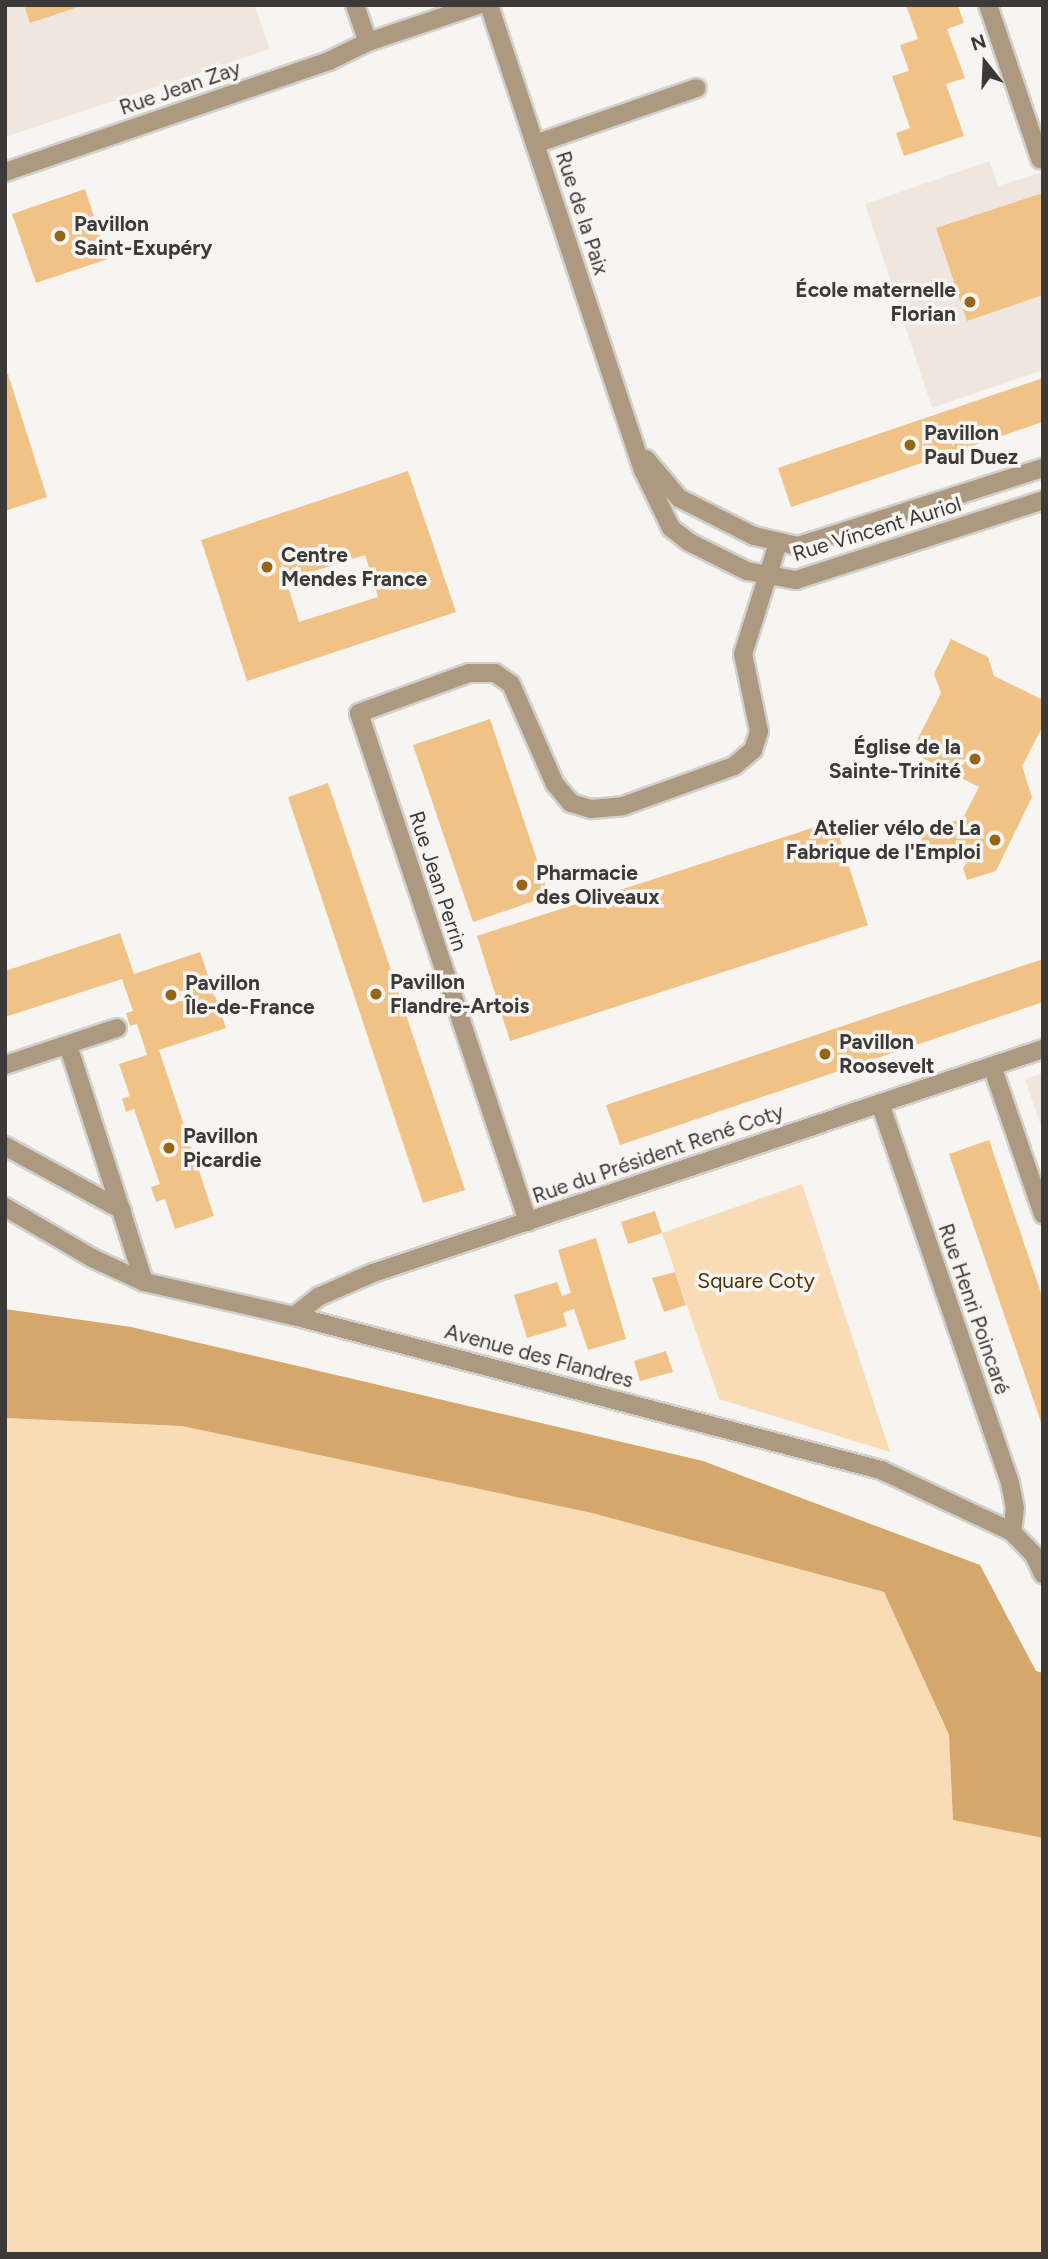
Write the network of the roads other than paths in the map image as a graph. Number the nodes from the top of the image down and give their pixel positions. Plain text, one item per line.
1 (355, 5) edge
2 (478, 5) edge
3 (489, 5) edge
4 (988, 5) edge
5 (368, 42) junction
6 (697, 88) dead end
7 (535, 144) junction
8 (1040, 159) dead end
9 (5, 172) edge
10 (632, 435) junction
11 (1043, 468) edge
12 (1043, 500) edge
13 (778, 544) junction
14 (771, 577) junction
15 (117, 1028) dead end
16 (68, 1045) junction
17 (1043, 1049) edge
18 (5, 1065) edge
19 (992, 1066) junction
20 (880, 1103) junction
21 (5, 1146) edge
22 (5, 1207) edge
23 (122, 1210) junction
24 (1043, 1214) edge
25 (528, 1222) junction
26 (144, 1282) junction
27 (294, 1317) junction
28 (1012, 1532) junction
29 (1043, 1574) edge

1 - 5 street
2 - 5 street
3 - 7 street, Rue de la Paix
4 - 8 street
5 - 9 street, Rue Jean Zay
6 - 7 street
7 - 10 street, Rue de la Paix
10 - 13 street, Rue Vincent Auriol
10 - 14 street, Rue Vincent Auriol
11 - 13 street, Rue Vincent Auriol
12 - 14 street, Rue Vincent Auriol
13 - 14 street
14 - 25 street, Rue Jean Perrin
15 - 16 street
16 - 18 street
16 - 23 street
17 - 19 street, Rue du Président René Coty
19 - 20 street, Rue du Président René Coty
19 - 24 street
20 - 25 street, Rue du Président René Coty
20 - 28 street, Rue Henri Poincaré
21 - 23 street
22 - 26 street, Avenue des Flandres
23 - 26 street
25 - 27 street, Rue du Président René Coty
26 - 27 street, Avenue des Flandres
27 - 28 street, Avenue des Flandres
28 - 29 street, Avenue des Flandres

